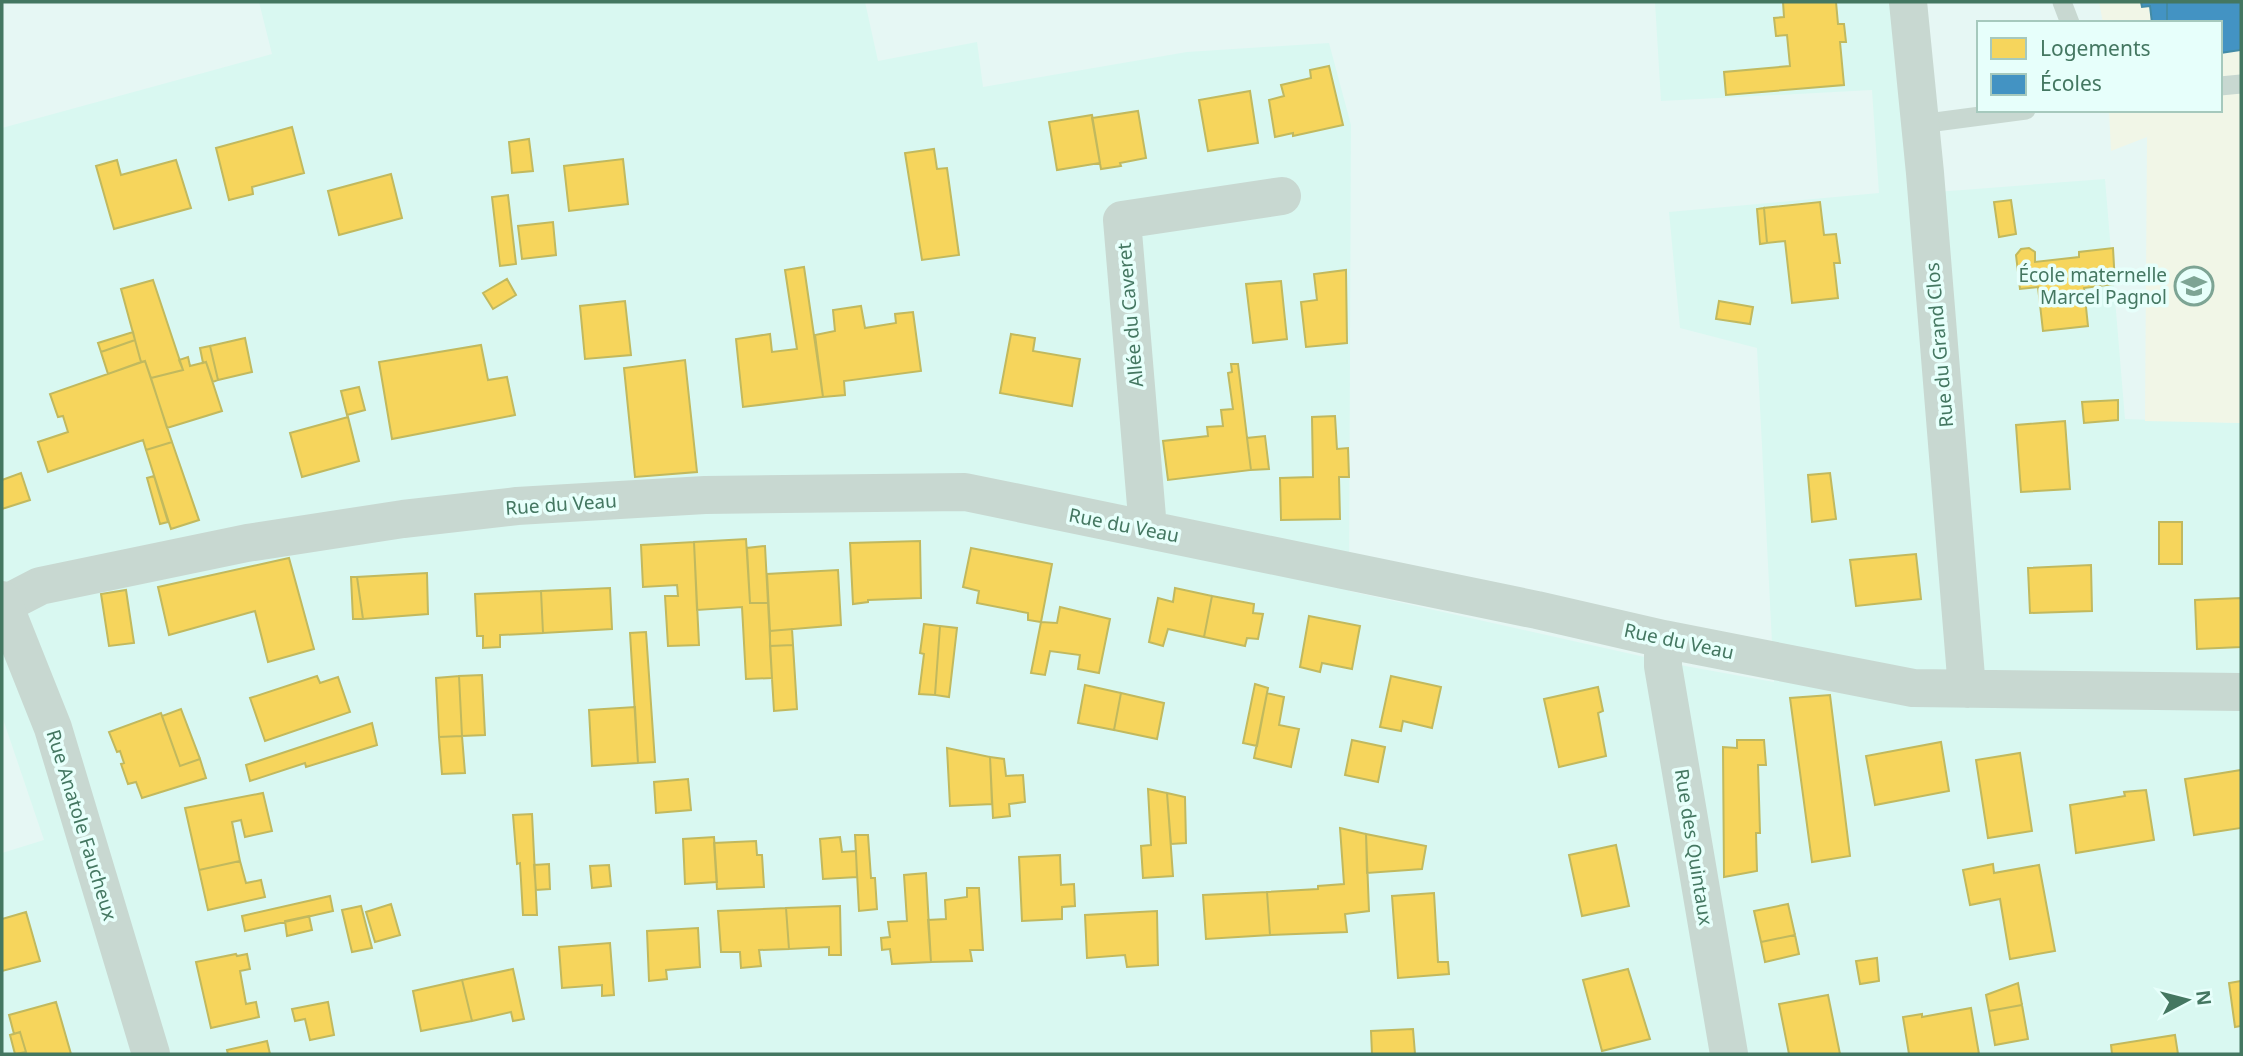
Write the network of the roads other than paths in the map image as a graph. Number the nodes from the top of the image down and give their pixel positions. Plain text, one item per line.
1 (2062, 2) edge
2 (1915, 10) edge
3 (2069, 21) edge
4 (2241, 84) edge
5 (2222, 86) edge
6 (2011, 112) edge
7 (1920, 124) junction
8 (1282, 196) dead end
9 (1148, 529) junction
10 (3, 602) edge
11 (1663, 639) junction
12 (1967, 689) junction
13 (2241, 692) edge
14 (151, 1054) edge
15 (1729, 1054) edge

1 - 3 lane
2 - 7 street, Rue du Grand Clos
4 - 5 lane
6 - 7 lane
7 - 12 street, Rue du Grand Clos
8 - 9 street, Allée du Caveret
9 - 10 street, Rue du Veau
9 - 11 street, Rue du Veau
10 - 14 street, Rue Anatole Faucheux
11 - 12 street, Rue du Veau
11 - 15 street, Rue des Quintaux
12 - 13 street, Rue du Veau

